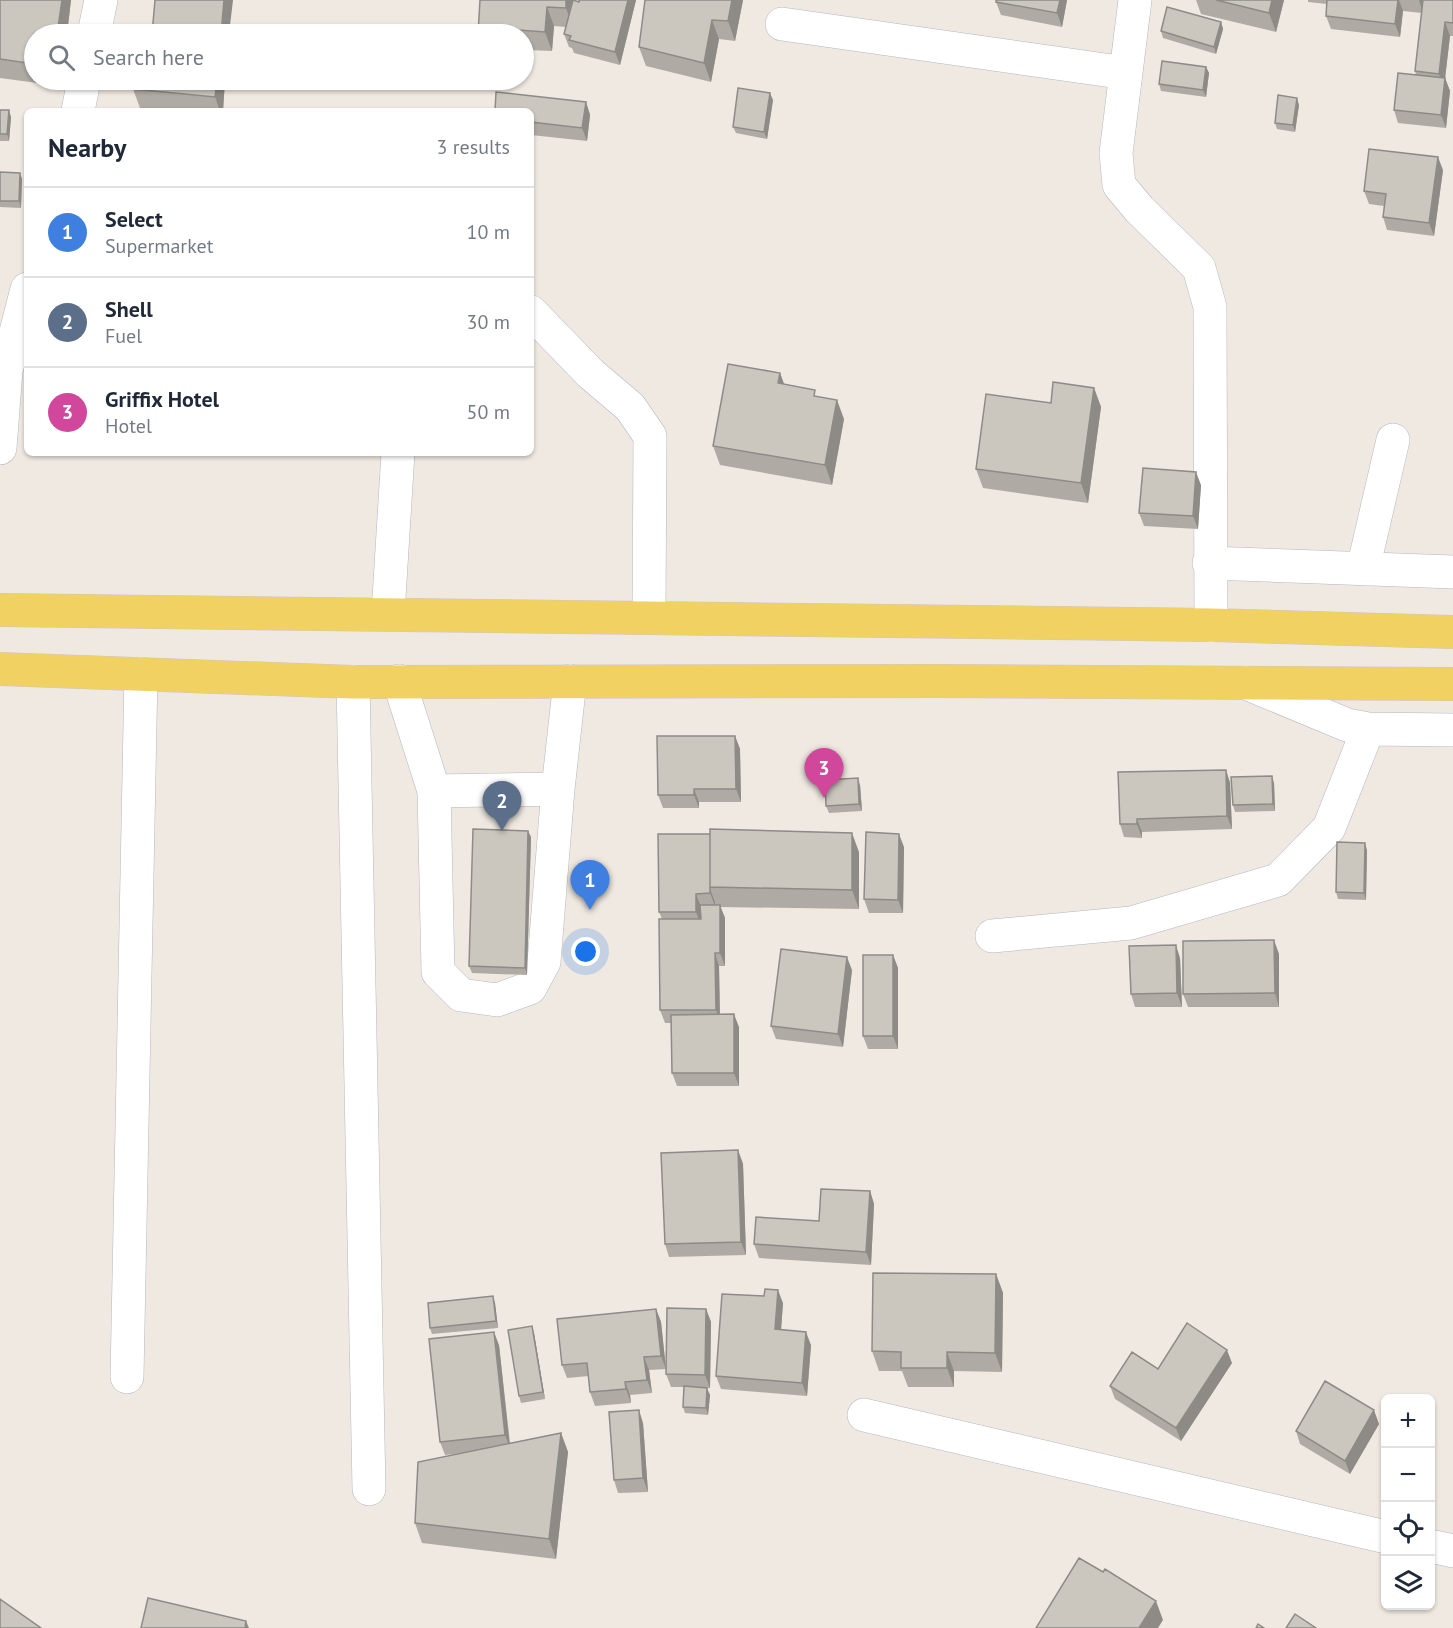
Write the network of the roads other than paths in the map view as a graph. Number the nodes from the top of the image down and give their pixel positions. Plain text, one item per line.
1 (101, 0) edge
2 (1135, 0) edge
3 (96, 24) edge
4 (782, 24) dead end
5 (1126, 73) junction
6 (82, 90) edge
7 (79, 108) edge
8 (24, 301) edge
9 (534, 315) edge
10 (1393, 440) dead end
11 (0, 448) edge
12 (398, 456) edge
13 (1209, 563) junction
14 (1363, 569) junction
15 (1453, 572) edge
16 (0, 610) edge
17 (388, 614) junction
18 (649, 617) junction
19 (1211, 625) junction
20 (1453, 632) edge
21 (0, 669) edge
22 (141, 674) junction
23 (399, 681) junction
24 (570, 681) junction
25 (353, 682) junction
26 (1246, 683) junction
27 (1453, 684) edge
28 (1368, 729) junction
29 (1453, 730) edge
30 (558, 789) junction
31 (434, 791) junction
32 (992, 936) dead end
33 (127, 1377) dead end
34 (864, 1415) dead end
35 (369, 1489) dead end
36 (1381, 1536) edge
37 (1435, 1547) edge
38 (1453, 1551) edge

1 - 3 street
2 - 5 street
4 - 5 street
5 - 13 street
6 - 7 street
8 - 11 street
9 - 18 street
10 - 14 street
12 - 17 street
13 - 14 street
13 - 19 street
14 - 15 street
16 - 17 main road
17 - 18 main road
18 - 19 main road
19 - 20 main road
21 - 22 main road
22 - 25 main road
22 - 33 street
23 - 24 main road
23 - 25 main road
23 - 31 street
24 - 26 main road
24 - 30 street
25 - 35 street
26 - 27 main road
26 - 28 street
28 - 29 street
28 - 32 street
30 - 31 street
30 - 31 street
34 - 36 street
37 - 38 street

